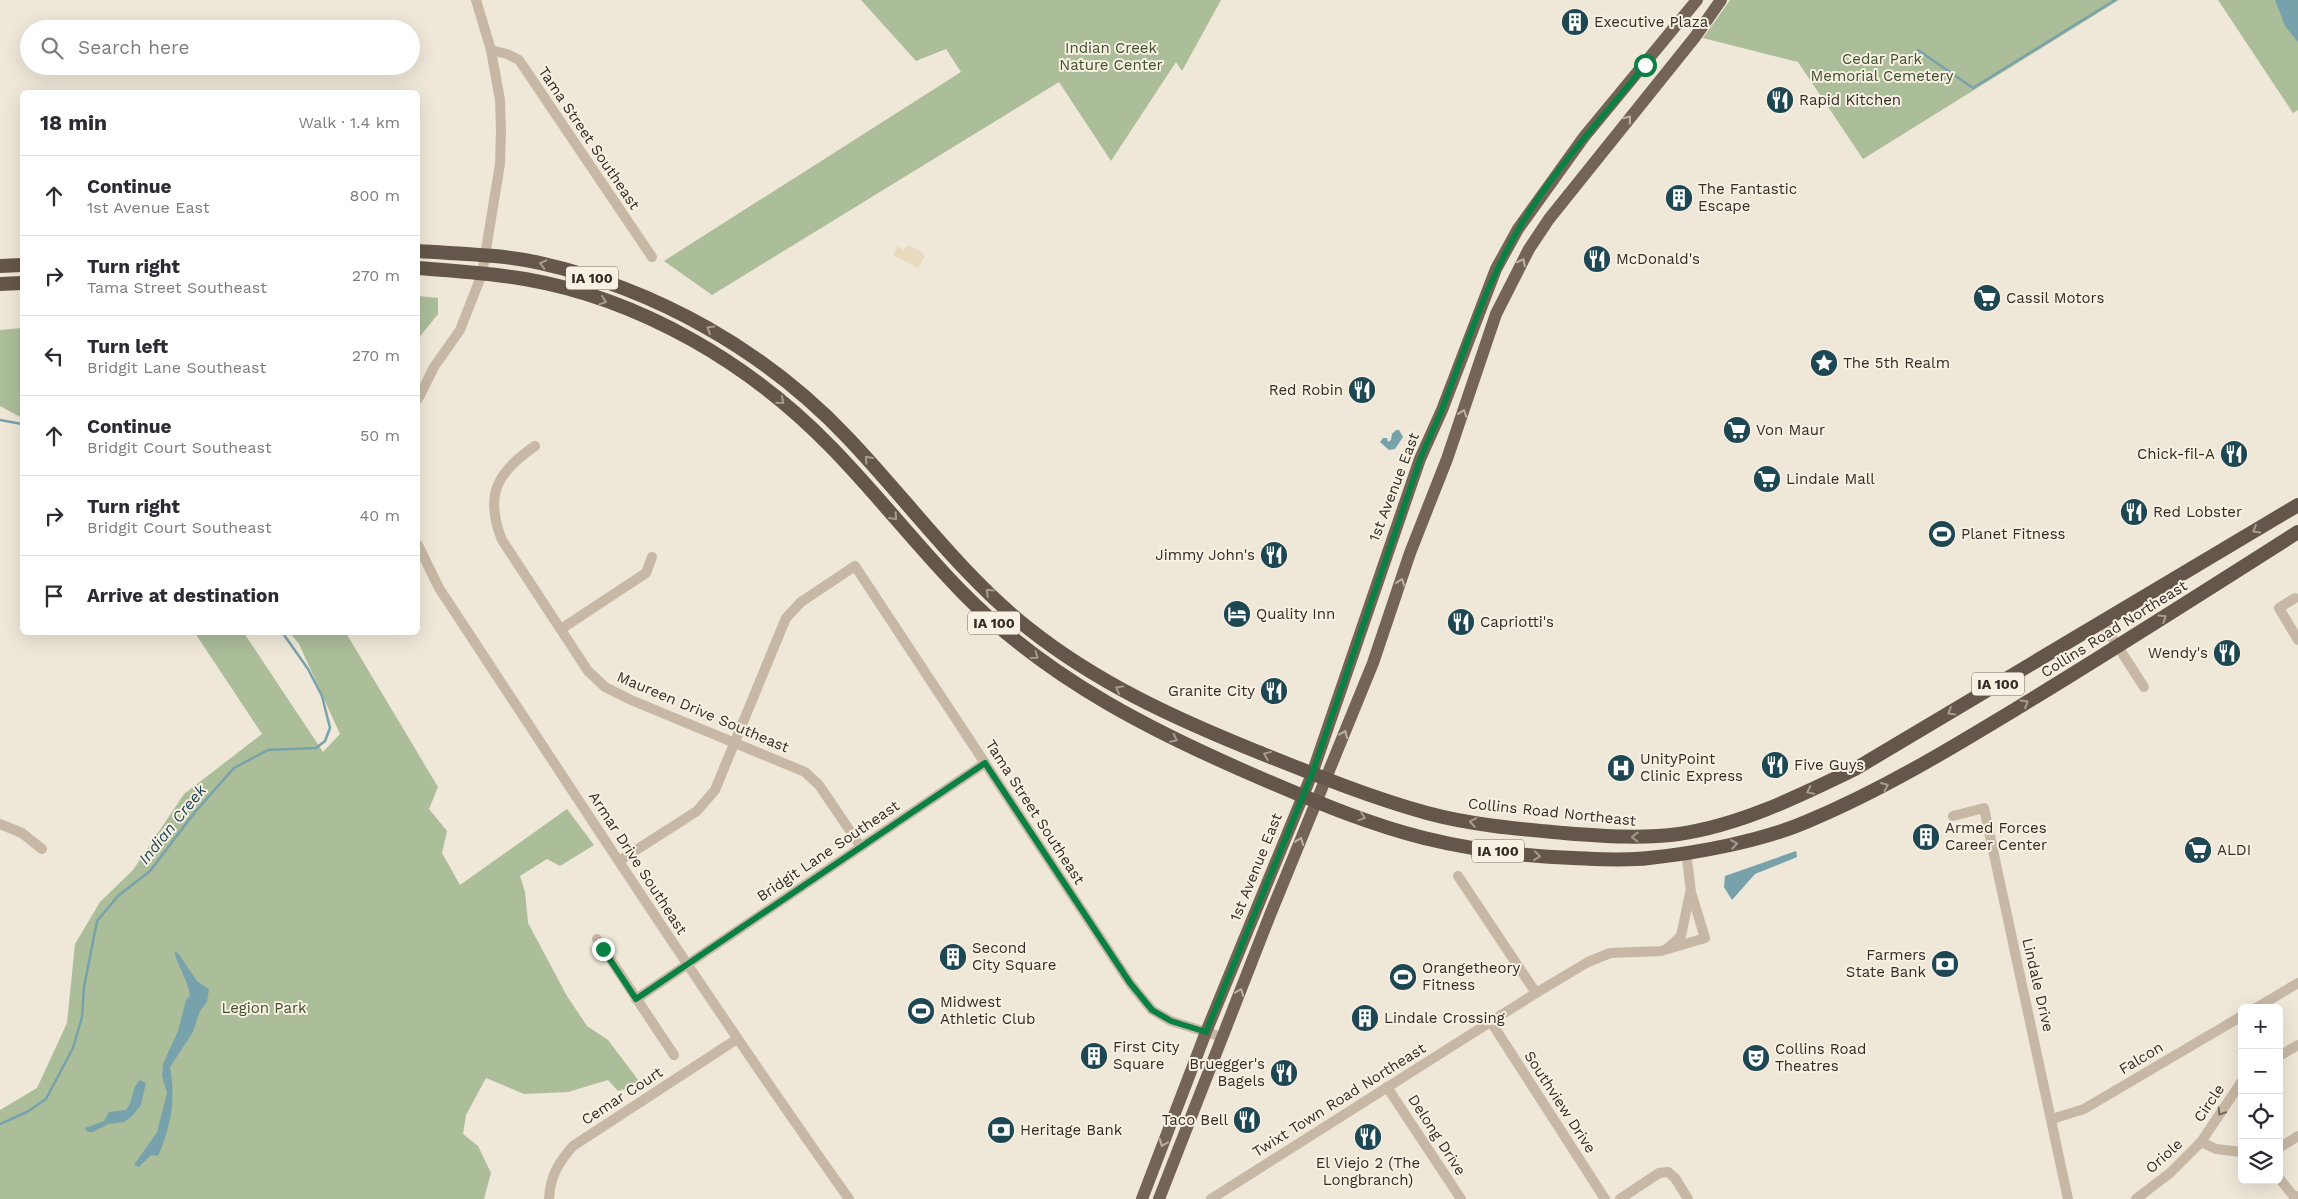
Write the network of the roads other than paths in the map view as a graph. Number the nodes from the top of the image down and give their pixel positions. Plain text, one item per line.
1 (476, 0) edge
2 (1697, 0) edge
3 (1721, 0) edge
4 (492, 50) junction
5 (420, 252) edge
6 (485, 256) junction
7 (652, 257) dead end
8 (20, 265) edge
9 (0, 266) edge
10 (420, 268) edge
11 (482, 274) junction
12 (20, 283) edge
13 (0, 284) edge
14 (420, 395) edge
15 (535, 446) dead end
16 (2298, 505) edge
17 (2298, 532) edge
18 (420, 549) edge
19 (652, 557) dead end
20 (2295, 598) dead end
21 (2102, 622) junction
22 (561, 629) junction
23 (2298, 640) edge
24 (2118, 648) junction
25 (2144, 687) dead end
26 (736, 742) junction
27 (985, 763) junction
28 (1318, 776) junction
29 (1310, 799) junction
30 (1954, 816) dead end
31 (0, 824) edge
32 (862, 847) junction
33 (42, 849) dead end
34 (1686, 851) junction
35 (619, 861) junction
36 (1458, 876) dead end
37 (1691, 892) junction
38 (597, 939) dead end
39 (1666, 950) junction
40 (687, 965) junction
41 (2298, 983) edge
42 (1536, 993) junction
43 (636, 999) junction
44 (2263, 1004) edge
45 (2238, 1018) edge
46 (1491, 1022) junction
47 (1206, 1032) junction
48 (1222, 1037) junction
49 (737, 1039) junction
50 (2298, 1045) edge
51 (2283, 1054) edge
52 (674, 1055) dead end
53 (1387, 1087) junction
54 (2238, 1087) edge
55 (2052, 1119) junction
56 (2298, 1136) edge
57 (2201, 1142) junction
58 (2283, 1145) edge
59 (2238, 1152) edge
60 (2283, 1182) edge
61 (846, 1195) edge
62 (2297, 1197) edge
63 (549, 1199) edge
64 (1142, 1199) edge
65 (1159, 1199) edge
66 (1211, 1199) edge
67 (1461, 1199) edge
68 (1605, 1199) edge
69 (1620, 1199) edge
70 (1688, 1199) edge
71 (2068, 1199) edge
72 (2136, 1199) edge

1 - 4 street
2 - 28 main road, 1st Avenue East
28 -> 3 main road, 1st Avenue East
4 - 6 street
4 - 7 street, Tama Street Southeast
5 - 6 highway, IA 100
6 - 11 street
28 -> 6 highway, IA 100
8 - 9 highway
10 - 11 highway, IA 100
11 - 14 street
11 -> 29 highway, IA 100
12 - 13 highway
15 - 22 street, Maureen Drive Southeast
16 -> 21 highway, Collins Road Northeast / IA 100
24 -> 17 highway, Collins Road Northeast / IA 100
18 - 35 street, Armar Drive Southeast
19 - 22 street
20 - 23 street
21 - 24 street
21 -> 28 highway, Collins Road Northeast / IA 100
22 - 26 street, Maureen Drive Southeast
24 - 25 street
34 -> 24 highway, Collins Road Northeast / IA 100
26 - 27 street, Tama Street Southeast
26 - 32 street, Maureen Drive Southeast
26 - 35 street
27 - 32 street, Bridgit Lane Southeast
27 - 47 street, Tama Street Southeast
28 - 29 main road, 1st Avenue East
29 -> 34 highway, Collins Road Northeast / IA 100
29 - 47 main road, 1st Avenue East
48 -> 29 main road, 1st Avenue East
30 - 55 street, Lindale Drive
31 - 33 street
32 - 40 street, Bridgit Lane Southeast
34 - 37 street, Twixt Town Road Northeast
35 - 40 street, Armar Drive Southeast
36 - 42 street
37 - 39 street, Twixt Town Road Northeast
37 - 39 street, Twixt Town Road Northeast
38 - 43 street
39 - 42 street, Twixt Town Road Northeast
40 - 43 street, Bridgit Lane Southeast
40 - 49 street, Armar Drive Southeast
41 - 44 street
42 - 46 street, Twixt Town Road Northeast
43 - 52 street
45 - 55 street, Falcon
46 - 53 street, Twixt Town Road Northeast
46 - 68 street, Southview Drive
47 - 48 street, Tama Street Southeast
47 -> 64 main road, 1st Avenue East
48 - 65 main road, 1st Avenue East
49 - 61 street, Armar Drive Southeast
49 - 63 street, Cemar Court
50 - 51 street
53 - 66 street, Twixt Town Road Northeast
53 - 67 street, Delong Drive
54 -> 57 street, Circle
55 - 71 street, Lindale Drive
56 - 58 street
57 - 59 street, Oriole
57 - 72 street, Oriole
60 - 62 street
69 - 70 street

